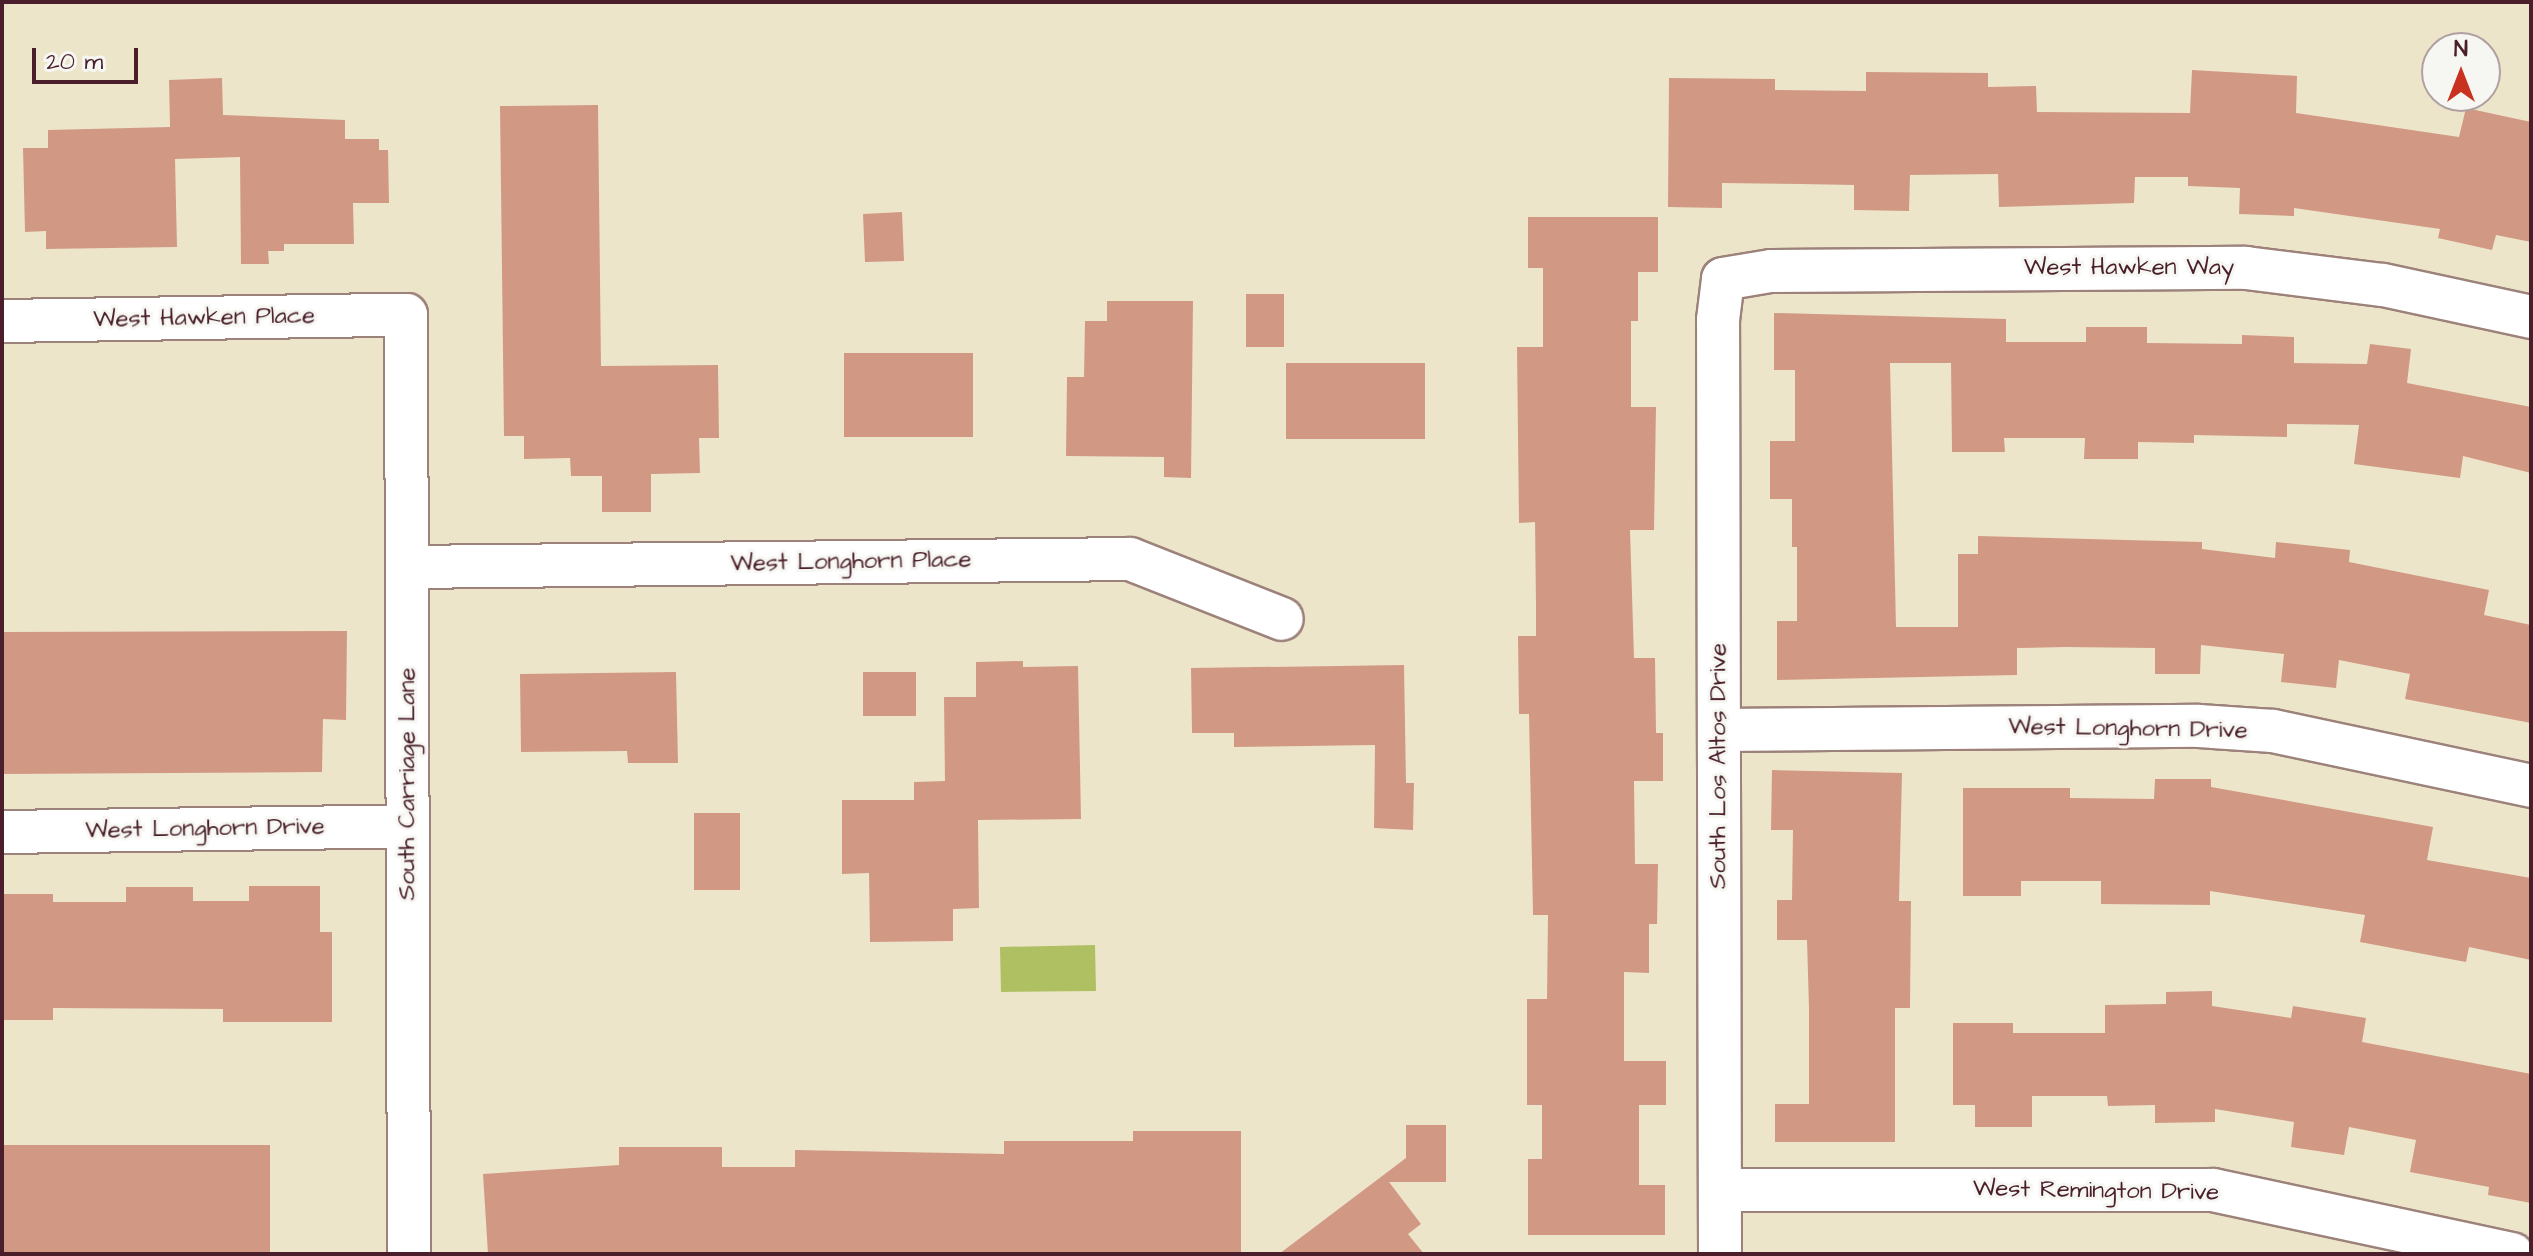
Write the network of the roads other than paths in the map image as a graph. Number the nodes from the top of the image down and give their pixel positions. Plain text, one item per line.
1 (1723, 279) joint
2 (406, 315) joint
3 (2531, 317) edge
4 (2, 321) edge
5 (407, 567) junction
6 (1282, 619) dead end
7 (1720, 730) junction
8 (2531, 786) edge
9 (408, 826) junction
10 (2, 832) edge
11 (1720, 1190) junction
12 (409, 1254) edge
13 (1720, 1254) edge
14 (2512, 1254) edge

1 - 3 street, West Hawken Way
1 - 7 street, South Los Altos Drive
2 - 4 street, West Hawken Place
2 - 5 street, South Carriage Lane
5 - 6 street, West Longhorn Place
5 - 9 street, South Carriage Lane
7 - 8 street, West Longhorn Drive
7 - 11 street, South Los Altos Drive
9 - 10 street, West Longhorn Drive
9 - 12 street, South Carriage Lane
11 - 13 street, South Los Altos Drive
11 - 14 street, West Remington Drive

